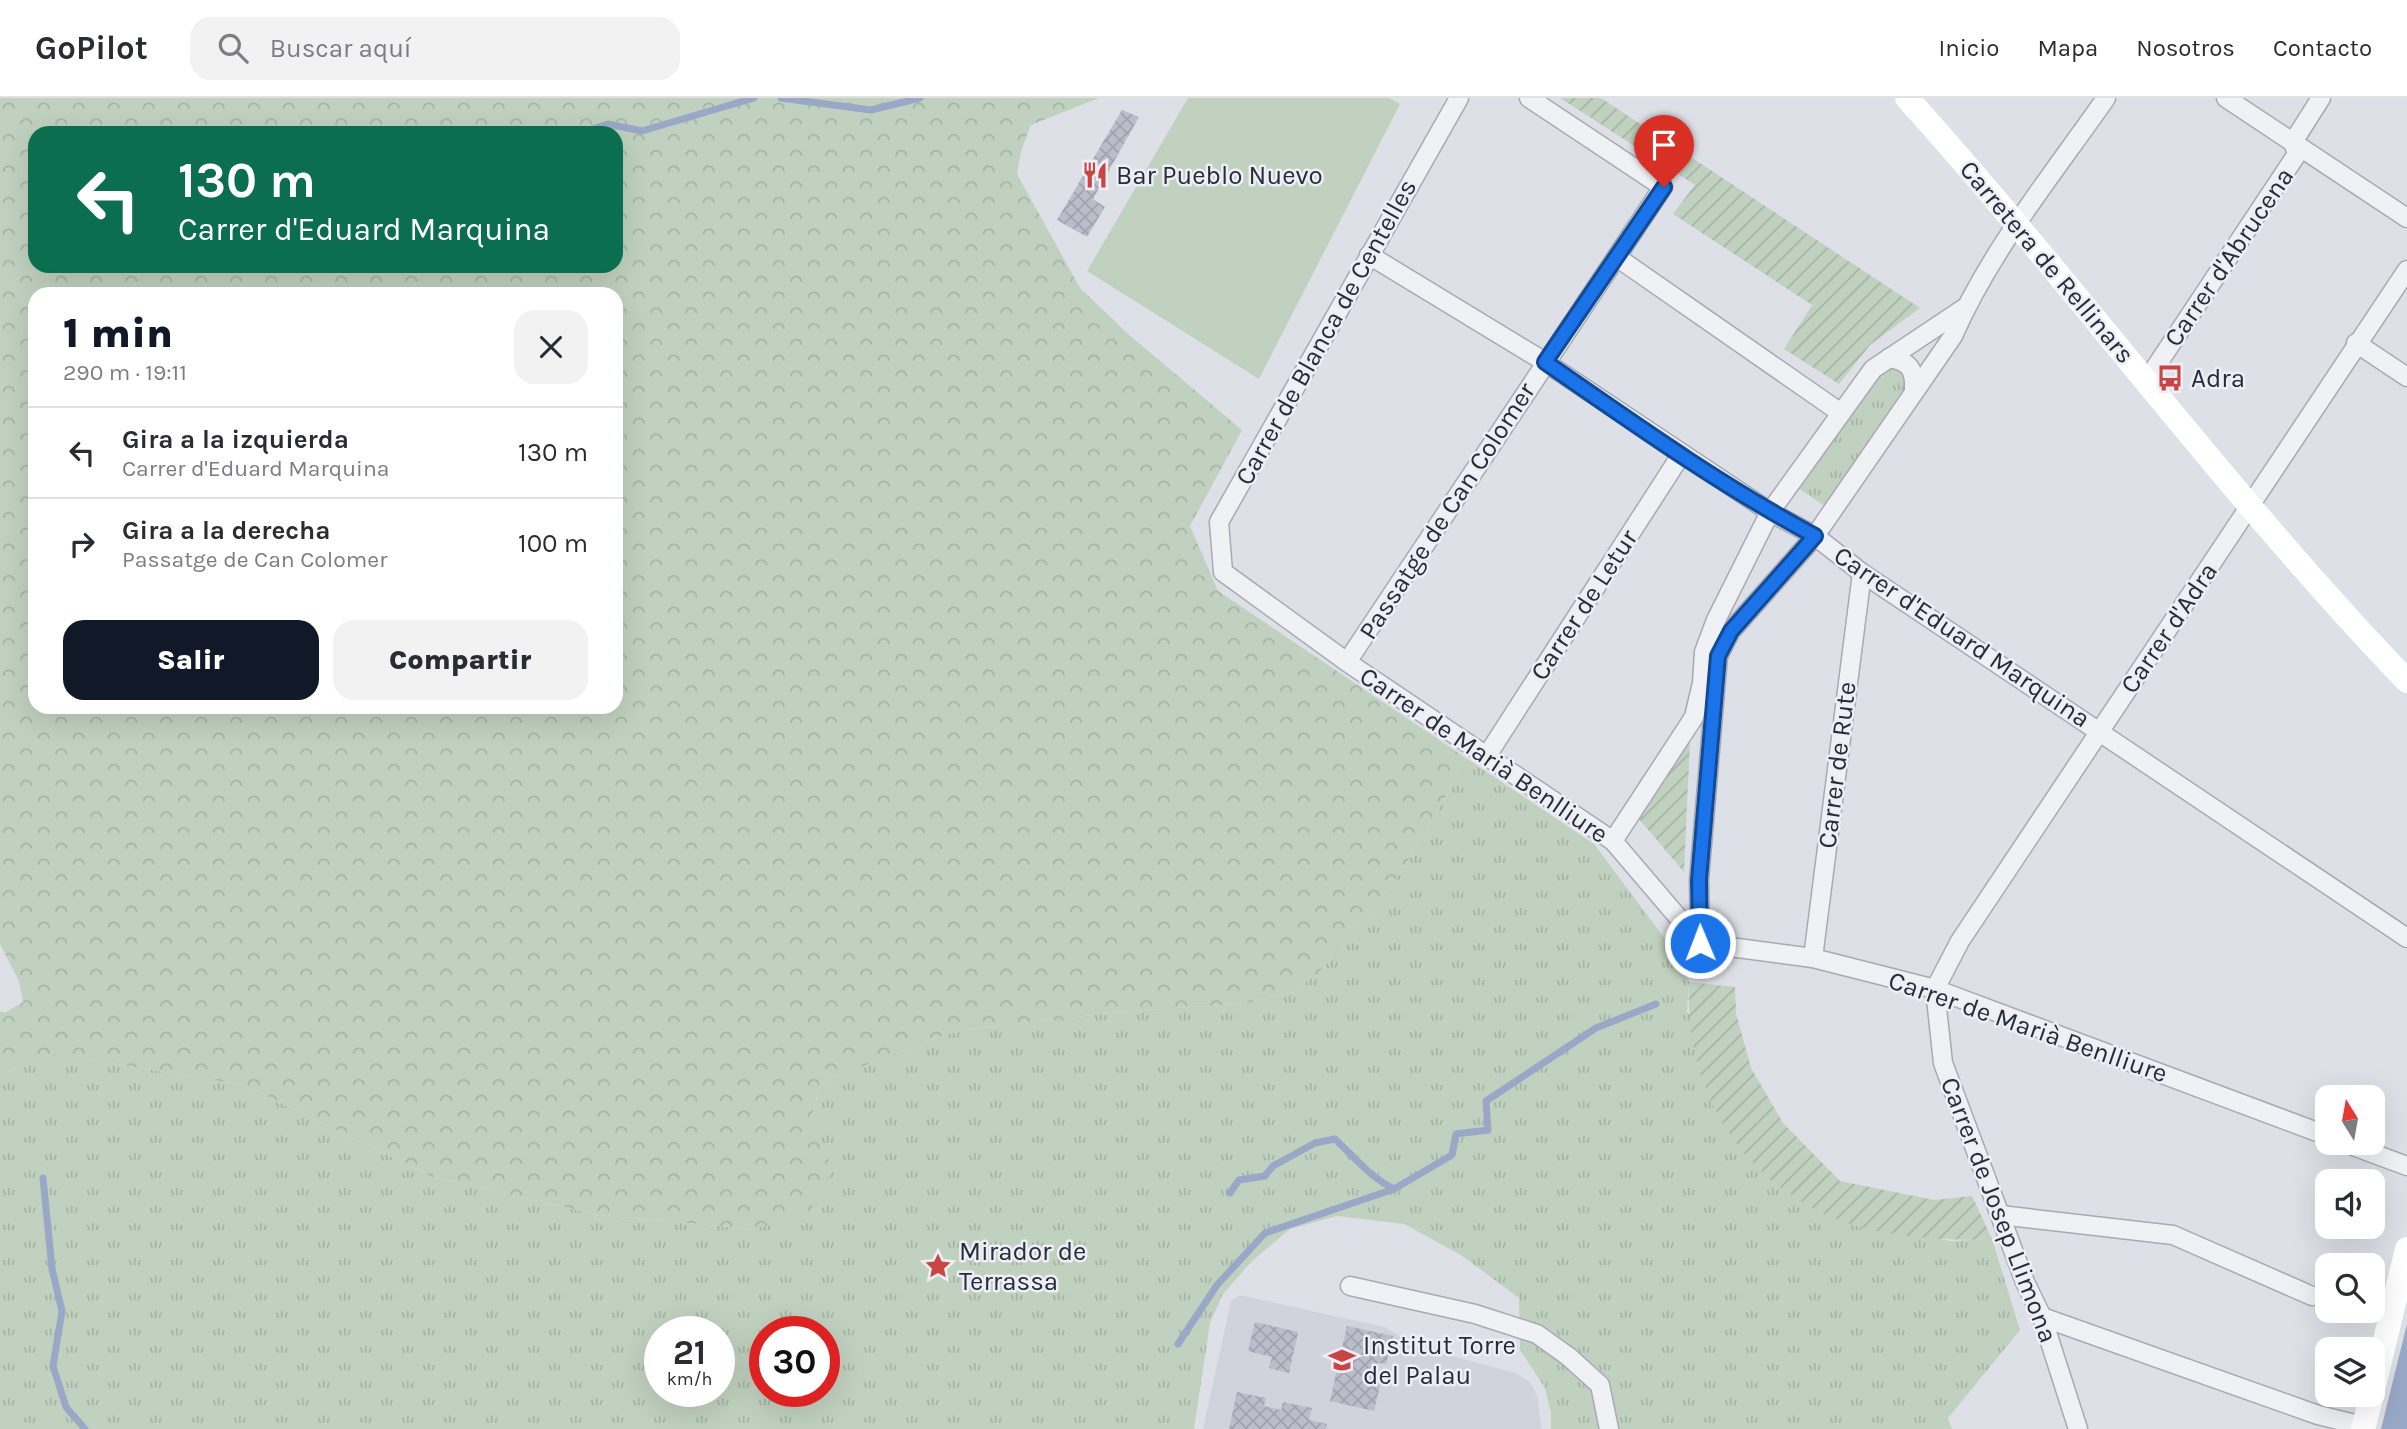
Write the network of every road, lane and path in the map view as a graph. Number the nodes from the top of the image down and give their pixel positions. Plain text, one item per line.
1 (1459, 98) edge
2 (1530, 98) edge
3 (1906, 98) edge
4 (2106, 98) edge
5 (2227, 98) edge
6 (2321, 98) edge
7 (2293, 142) junction
8 (2407, 218) edge
9 (2017, 226) junction
10 (1369, 255) junction
11 (1618, 258) junction
12 (2407, 270) edge
13 (1966, 307) junction
14 (2356, 342) junction
15 (1889, 358) junction
16 (1545, 362) junction
17 (2407, 377) edge
18 (2147, 380) junction
19 (1914, 389) junction
20 (1841, 413) junction
21 (1681, 455) junction
22 (2251, 508) junction
23 (1770, 512) junction
24 (1815, 536) junction
25 (1223, 572) joint
26 (1862, 573) junction
27 (1348, 662) junction
28 (2407, 681) edge
29 (2099, 730) junction
30 (1488, 754) junction
31 (1613, 841) junction
32 (2407, 938) edge
33 (1700, 943) junction
34 (1813, 958) junction
35 (1935, 989) junction
36 (2315, 1131) edge
37 (2377, 1155) edge
38 (2407, 1166) edge
39 (2000, 1216) junction
40 (2407, 1250) edge
41 (1350, 1286) dead end
42 (2312, 1296) dead end
43 (2042, 1317) junction
44 (2385, 1341) edge
45 (2369, 1407) edge
46 (2363, 1428) edge
47 (1609, 1429) edge
48 (2078, 1429) edge

1 - 10 street, Carrer de Blanca de Centelles
2 - 11 street, Passatge de Can Colomer
3 - 9 street, Carretera de Rellinars
4 - 9 street
5 - 7 street
6 - 7 street, Carrer d'Abrucena
7 - 8 street
7 - 18 street, Carrer d'Abrucena
9 - 13 street
9 - 18 street, Carretera de Rellinars
10 - 16 street, Carrer d'Eduard Marquina
10 - 25 street, Carrer de Blanca de Centelles
11 - 16 street, Passatge de Can Colomer
11 - 20 street
12 - 14 street, Carrer d'Adra
13 - 15 street
13 - 19 street
14 - 17 street
14 - 22 street, Carrer d'Adra
15 - 19 street
15 - 20 street
16 - 21 street, Carrer d'Eduard Marquina
16 - 27 street, Passatge de Can Colomer
18 - 22 street, Carretera de Rellinars
19 - 24 street
20 - 23 street
21 - 23 street, Carrer d'Eduard Marquina
21 - 30 street, Carrer de Letur
22 - 28 street, Carretera de Rellinars
22 - 29 street, Carrer d'Adra
23 - 24 street, Carrer d'Eduard Marquina
23 - 31 street
24 - 26 street, Carrer d'Eduard Marquina
24 - 33 street
25 - 27 street, Carrer de Marià Benlliure
26 - 29 street, Carrer d'Eduard Marquina
26 - 34 street, Carrer de Rute
27 - 30 street, Carrer de Marià Benlliure
29 - 32 street, Carrer d'Eduard Marquina
29 - 35 street, Carrer d'Adra
30 - 31 street, Carrer de Marià Benlliure
31 - 33 street, Carrer de Marià Benlliure
33 - 34 street, Carrer de Marià Benlliure
34 - 35 street, Carrer de Marià Benlliure
35 - 36 street, Carrer de Marià Benlliure
35 - 39 street, Carrer de Josep Llimona
37 - 38 street
39 - 42 street
39 - 43 street, Carrer de Josep Llimona
40 - 44 street
41 - 47 street
43 - 46 street
43 - 48 street, Carrer de Josep Llimona
45 - 46 street

